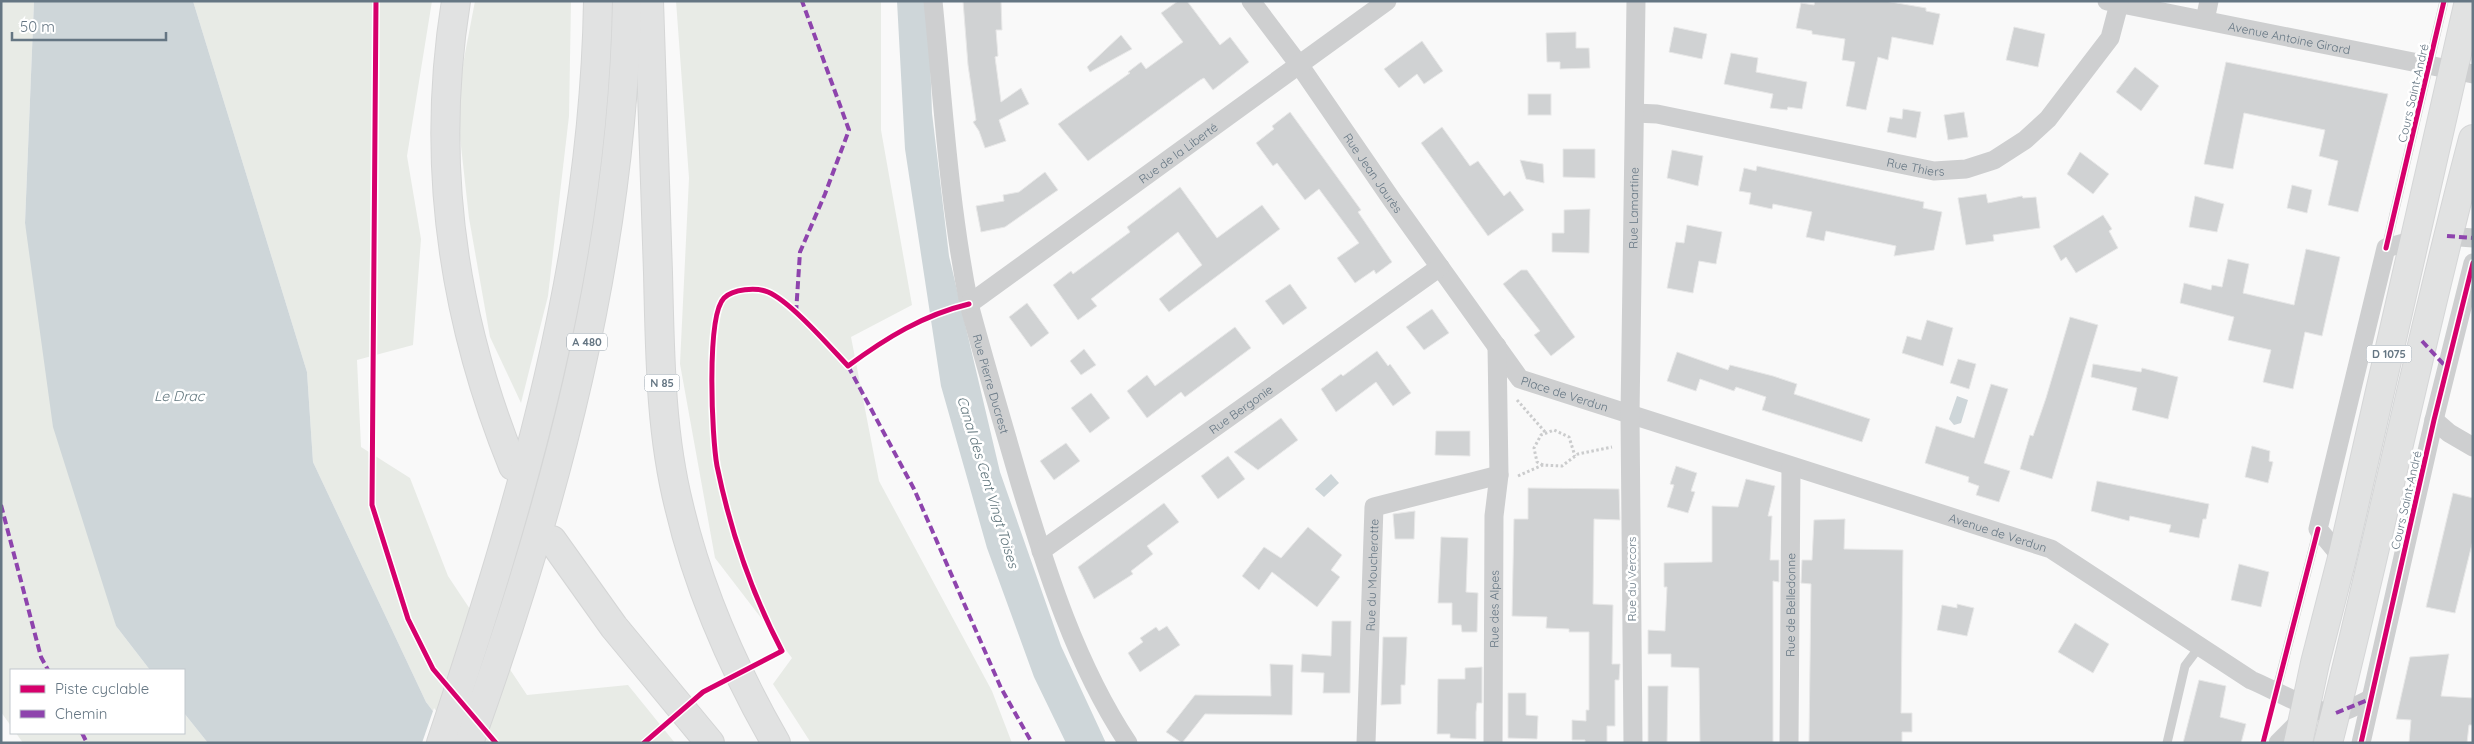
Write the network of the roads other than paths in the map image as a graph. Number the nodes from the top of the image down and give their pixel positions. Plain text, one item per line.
1 (456, 1) edge
2 (598, 1) edge
3 (627, 1) edge
4 (649, 1) edge
5 (933, 1) edge
6 (1251, 1) edge
7 (1387, 1) edge
8 (1636, 1) edge
9 (2209, 1) edge
10 (2444, 1) edge
11 (2469, 1) edge
12 (2113, 3) edge
13 (2205, 20) junction
14 (1300, 66) junction
15 (2451, 70) edge
16 (1635, 113) junction
17 (2473, 139) edge
18 (2460, 237) edge
19 (2416, 240) junction
20 (2386, 248) junction
21 (2473, 263) edge
22 (1440, 267) junction
23 (969, 304) junction
24 (2422, 340) junction
25 (1497, 345) junction
26 (2448, 369) junction
27 (1630, 415) junction
28 (2434, 420) junction
29 (2473, 447) edge
30 (513, 466) dead end
31 (1791, 467) junction
32 (1499, 479) junction
33 (2318, 529) junction
34 (552, 540) dead end
35 (1041, 552) junction
36 (2342, 558) junction
37 (2200, 646) junction
38 (2276, 692) junction
39 (2370, 699) junction
40 (2336, 713) junction
41 (2302, 722) edge
42 (441, 743) edge
43 (470, 743) edge
44 (710, 743) edge
45 (776, 743) edge
46 (1128, 743) edge
47 (1366, 743) edge
48 (1493, 743) edge
49 (1632, 743) edge
50 (1789, 743) edge
51 (2166, 743) edge
52 (2278, 743) edge
53 (2328, 743) edge
54 (2361, 743) edge

1 - 30 main road
2 - 42 main road, A 480
3 - 43 main road, A 480
4 - 45 main road, N 85
5 - 23 street, Rue Pierre Ducrest
6 - 14 street, Rue Jean Jaurès
7 - 14 street, Rue de la Liberté
8 - 16 street, Rue Lamartine
9 - 13 street
10 - 15 lane, Cours Saint-André
11 - 15 main road, Cours Saint-André / D 1075
12 - 13 street, Avenue Antoine Girard
12 - 16 street, Rue Thiers
13 - 15 street, Avenue Antoine Girard
14 - 22 street, Rue Jean Jaurès
14 - 23 street, Rue de la Liberté
15 - 19 main road, Cours Saint-André / D 1075
15 - 20 lane, Cours Saint-André
16 - 27 street, Rue Lamartine
17 - 18 main road, Cours Saint-André / D 1075
18 - 24 main road, Cours Saint-André / D 1075
19 - 20 street
19 - 36 main road, Cours Saint-André / D 1075
20 - 33 street, Cours Saint-André
21 - 26 street, Cours Saint-André
22 - 25 street, Rue Jean Jaurès
22 - 35 street, Rue Bergonie
23 - 35 street, Rue Pierre Ducrest
24 - 26 street
24 - 40 main road, Cours Saint-André / D 1075
25 - 27 street, Place de Verdun
25 - 32 street
26 - 28 street, Cours Saint-André
27 - 31 street, Avenue de Verdun
27 - 49 street, Rue du Vercors
28 - 29 street
28 - 39 street, Cours Saint-André
31 - 37 street, Avenue de Verdun
31 - 50 street, Rue de Belledonne
32 - 47 street, Rue du Moucherotte
32 - 48 street, Rue des Alpes
33 - 36 street
33 - 38 lane, Cours Saint-André
34 - 44 main road
35 - 46 street, Rue Pierre Ducrest
36 - 41 main road, Cours Saint-André / D 1075
37 - 38 street, Avenue de Verdun
37 - 51 lane
38 - 41 street, Avenue de Verdun
39 - 40 street
39 - 54 street, Cours Saint-André
40 - 41 street, Avenue de Verdun
40 - 53 main road, Cours Saint-André / D 1075
41 - 52 street

